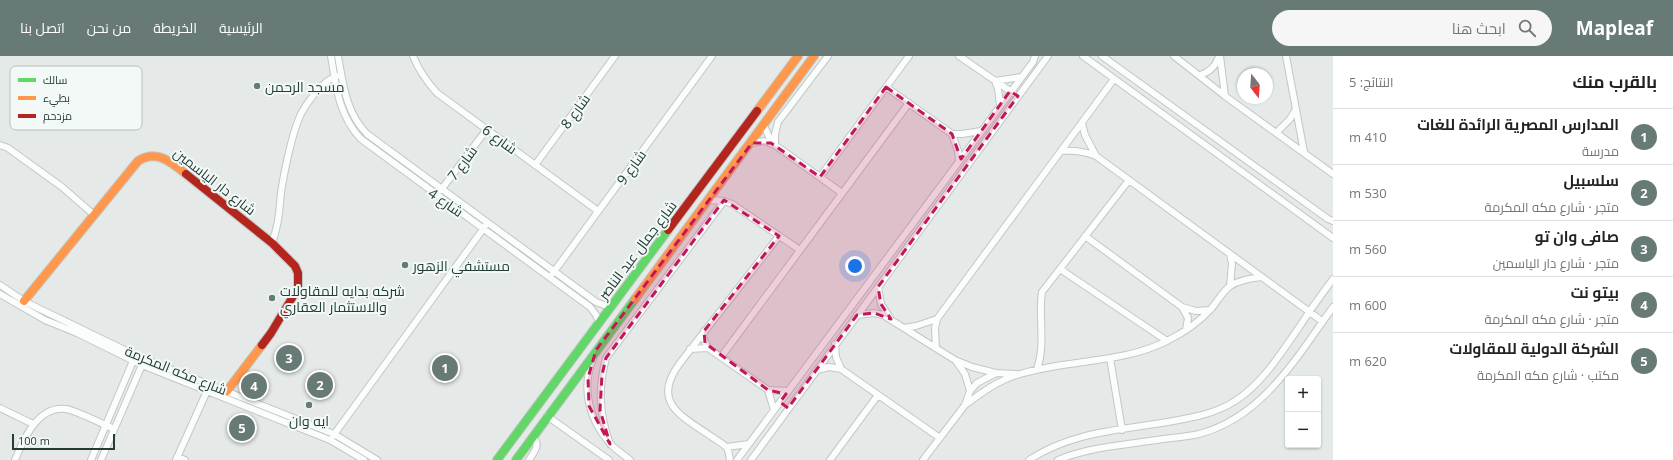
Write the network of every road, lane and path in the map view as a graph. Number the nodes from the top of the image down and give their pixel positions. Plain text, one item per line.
1 (331, 56) edge
2 (338, 56) edge
3 (414, 56) edge
4 (615, 56) edge
5 (712, 56) edge
6 (814, 56) edge
7 (828, 56) edge
8 (909, 56) edge
9 (959, 56) edge
10 (1035, 56) edge
11 (1048, 56) edge
12 (1083, 56) edge
13 (1102, 56) edge
14 (1174, 56) edge
15 (1219, 56) edge
16 (1286, 56) edge
17 (797, 57) edge
18 (806, 68) junction
19 (341, 75) junction
20 (1200, 75) junction
21 (334, 77) junction
22 (1021, 77) junction
23 (1114, 79) junction
24 (995, 81) junction
25 (886, 87) junction
26 (1145, 87) junction
27 (1010, 91) junction
28 (1018, 96) junction
29 (1138, 96) junction
30 (1225, 96) junction
31 (909, 103) junction
32 (1000, 105) junction
33 (1296, 108) junction
34 (1082, 123) junction
35 (764, 125) junction
36 (487, 130) junction
37 (981, 131) junction
38 (1276, 132) junction
39 (952, 134) junction
40 (752, 143) junction
41 (0, 145) edge
42 (775, 145) junction
43 (1062, 150) junction
44 (1304, 152) junction
45 (1096, 156) junction
46 (959, 160) junction
47 (535, 165) junction
48 (1333, 174) edge
49 (820, 177) junction
50 (1129, 180) junction
51 (442, 188) junction
52 (842, 193) junction
53 (437, 196) junction
54 (709, 200) junction
55 (724, 201) junction
56 (598, 211) junction
57 (93, 214) junction
58 (1333, 221) edge
59 (488, 222) junction
60 (484, 228) junction
61 (778, 236) junction
62 (1085, 236) junction
63 (1333, 238) edge
64 (272, 243) junction
65 (800, 250) junction
66 (1230, 254) junction
67 (1060, 269) junction
68 (554, 270) junction
69 (550, 277) junction
70 (1262, 277) junction
71 (1333, 279) edge
72 (0, 285) edge
73 (1230, 286) junction
74 (878, 287) junction
75 (0, 294) edge
76 (24, 301) junction
77 (612, 306) junction
78 (1333, 306) edge
79 (1182, 307) junction
80 (1210, 310) junction
81 (1309, 311) junction
82 (857, 315) junction
83 (937, 318) junction
84 (890, 319) junction
85 (1322, 321) junction
86 (599, 322) junction
87 (904, 328) junction
88 (1186, 330) junction
89 (704, 331) junction
90 (1167, 341) junction
91 (835, 344) junction
92 (708, 348) junction
93 (936, 348) junction
94 (690, 349) junction
95 (596, 350) junction
96 (721, 357) junction
97 (1110, 358) junction
98 (955, 360) junction
99 (133, 361) junction
100 (142, 365) junction
101 (842, 369) junction
102 (1038, 369) junction
103 (817, 370) junction
104 (996, 373) junction
105 (1018, 374) junction
106 (768, 390) junction
107 (207, 391) junction
108 (227, 391) junction
109 (788, 391) junction
110 (970, 391) junction
111 (878, 395) junction
112 (780, 402) junction
113 (964, 405) junction
114 (0, 408) edge
115 (788, 408) junction
116 (774, 410) junction
117 (547, 416) junction
118 (34, 424) junction
119 (106, 425) junction
120 (114, 429) junction
121 (1122, 430) junction
122 (334, 434) junction
123 (533, 437) junction
124 (940, 438) junction
125 (330, 440) junction
126 (610, 444) junction
127 (749, 444) junction
128 (727, 447) junction
129 (176, 459) edge
130 (14, 460) edge
131 (91, 460) edge
132 (101, 460) edge
133 (185, 460) edge
134 (364, 460) edge
135 (376, 460) edge
136 (497, 460) edge
137 (516, 460) edge
138 (529, 460) edge
139 (609, 460) edge
140 (630, 460) edge
141 (730, 460) edge
142 (737, 460) edge
143 (751, 460) edge
144 (830, 460) edge
145 (923, 460) edge
146 (1029, 460) edge
147 (1058, 460) edge

1 - 21 street, شارع 4
2 - 19 street, شارع 4
3 - 36 street, شارع 6
4 - 47 street, شارع 8
5 - 56 street, شارع 9
6 - 18 main road, شارع جمال عبد الناصر
7 - 42 street
8 - 25 street
9 - 24 street
10 - 22 street
11 - 28 street
12 - 23 street
13 - 26 street
14 - 20 street
15 - 20 street
15 - 30 street
16 - 33 street
17 - 18 main road
17 - 77 main road, شارع جمال عبد الناصر
18 - 35 main road, شارع جمال عبد الناصر
19 - 21 street
19 - 51 street, شارع 4
20 - 30 street
21 - 53 street, شارع 4
21 - 64 street
22 - 24 street
22 - 27 street
23 - 29 street
23 - 34 street
24 - 27 street
24 - 32 street
25 - 31 street
25 - 49 street
26 - 29 street
26 - 58 street
27 - 28 street
27 - 32 street
28 - 74 street
29 - 63 street
30 - 38 street
31 - 39 street
31 - 52 street
32 - 37 street
33 - 38 street
33 - 44 street
34 - 43 street
34 - 45 street
35 - 40 main road, شارع جمال عبد الناصر
35 - 42 street
36 - 47 street, شارع 6
36 - 51 street, شارع 7
37 - 39 street
37 - 46 street
38 - 44 street
39 - 46 street
40 - 42 street
40 - 54 main road, شارع جمال عبد الناصر
41 - 57 street
42 - 49 street
43 - 45 street
43 - 83 street
44 - 48 street
45 - 50 street
46 - 109 street
47 - 56 street, شارع 6
49 - 52 street
50 - 62 street
50 - 66 street
51 - 53 street, شارع 7
51 - 59 street, شارع 4
52 - 65 street
53 - 60 street, شارع 4
54 - 55 street
54 - 95 main road, شارع جمال عبد الناصر
55 - 61 street
55 - 126 street
56 - 68 street, شارع 9
57 - 64 main road, شارع دار الياسمين
57 - 76 main road, شارع دار الياسمين
59 - 60 street
59 - 68 street, شارع 4
60 - 69 street, شارع 4
60 - 122 street
61 - 65 street
61 - 89 street
62 - 67 street
62 - 79 street
64 - 108 main road, شارع دار الياسمين
65 - 96 street
66 - 70 street
66 - 73 street
67 - 90 street
67 - 102 street
68 - 69 street, شارع 9
68 - 77 street, شارع 4
69 - 86 street, شارع 4
70 - 73 street
70 - 81 street
71 - 81 street
72 - 76 street, شارع مكه المكرمة
73 - 80 street
74 - 82 street
74 - 84 street
75 - 99 street, شارع مكه المكرمة
76 - 108 street, شارع مكه المكرمة
77 - 86 main road, شارع جمال عبد الناصر
78 - 85 street
79 - 80 street
79 - 88 street
80 - 88 street
81 - 85 street
81 - 121 street
82 - 84 street
82 - 91 street
83 - 87 street
83 - 93 street
84 - 87 street
85 - 147 street
86 - 136 main road, شارع جمال عبد الناصر
87 - 93 street
88 - 90 street
89 - 92 street
89 - 94 street
90 - 97 street
91 - 101 street
91 - 103 street
92 - 94 street
92 - 96 street
93 - 98 street
94 - 128 street
95 - 117 main road, شارع جمال عبد الناصر
95 - 126 street
96 - 106 street
97 - 102 street
97 - 121 street
98 - 104 street
98 - 110 street
99 - 100 street, شارع مكه المكرمة
99 - 119 street
100 - 107 street, شارع مكه المكرمة
100 - 120 street
101 - 103 street
101 - 111 street
102 - 105 street
103 - 115 street
104 - 105 street
104 - 110 street
105 - 113 street
106 - 109 street
106 - 116 street
107 - 125 street, شارع مكه المكرمة
107 - 129 street
108 - 122 street, شارع مكه المكرمة
109 - 112 street
110 - 113 street
111 - 124 street
111 - 144 street
112 - 115 street
112 - 116 street
113 - 124 street
114 - 118 street
115 - 143 street
116 - 127 street
117 - 123 main road, شارع جمال عبد الناصر
117 - 139 street
118 - 119 street
118 - 130 street
119 - 120 street
119 - 131 street
120 - 132 street
121 - 146 street
122 - 125 street
122 - 135 street, شارع مكه المكرمة
123 - 137 main road, شارع جمال عبد الناصر
123 - 138 street
124 - 145 street
125 - 134 street, شارع مكه المكرمة
126 - 140 street
127 - 128 street
127 - 142 street
128 - 141 street
129 - 133 street

